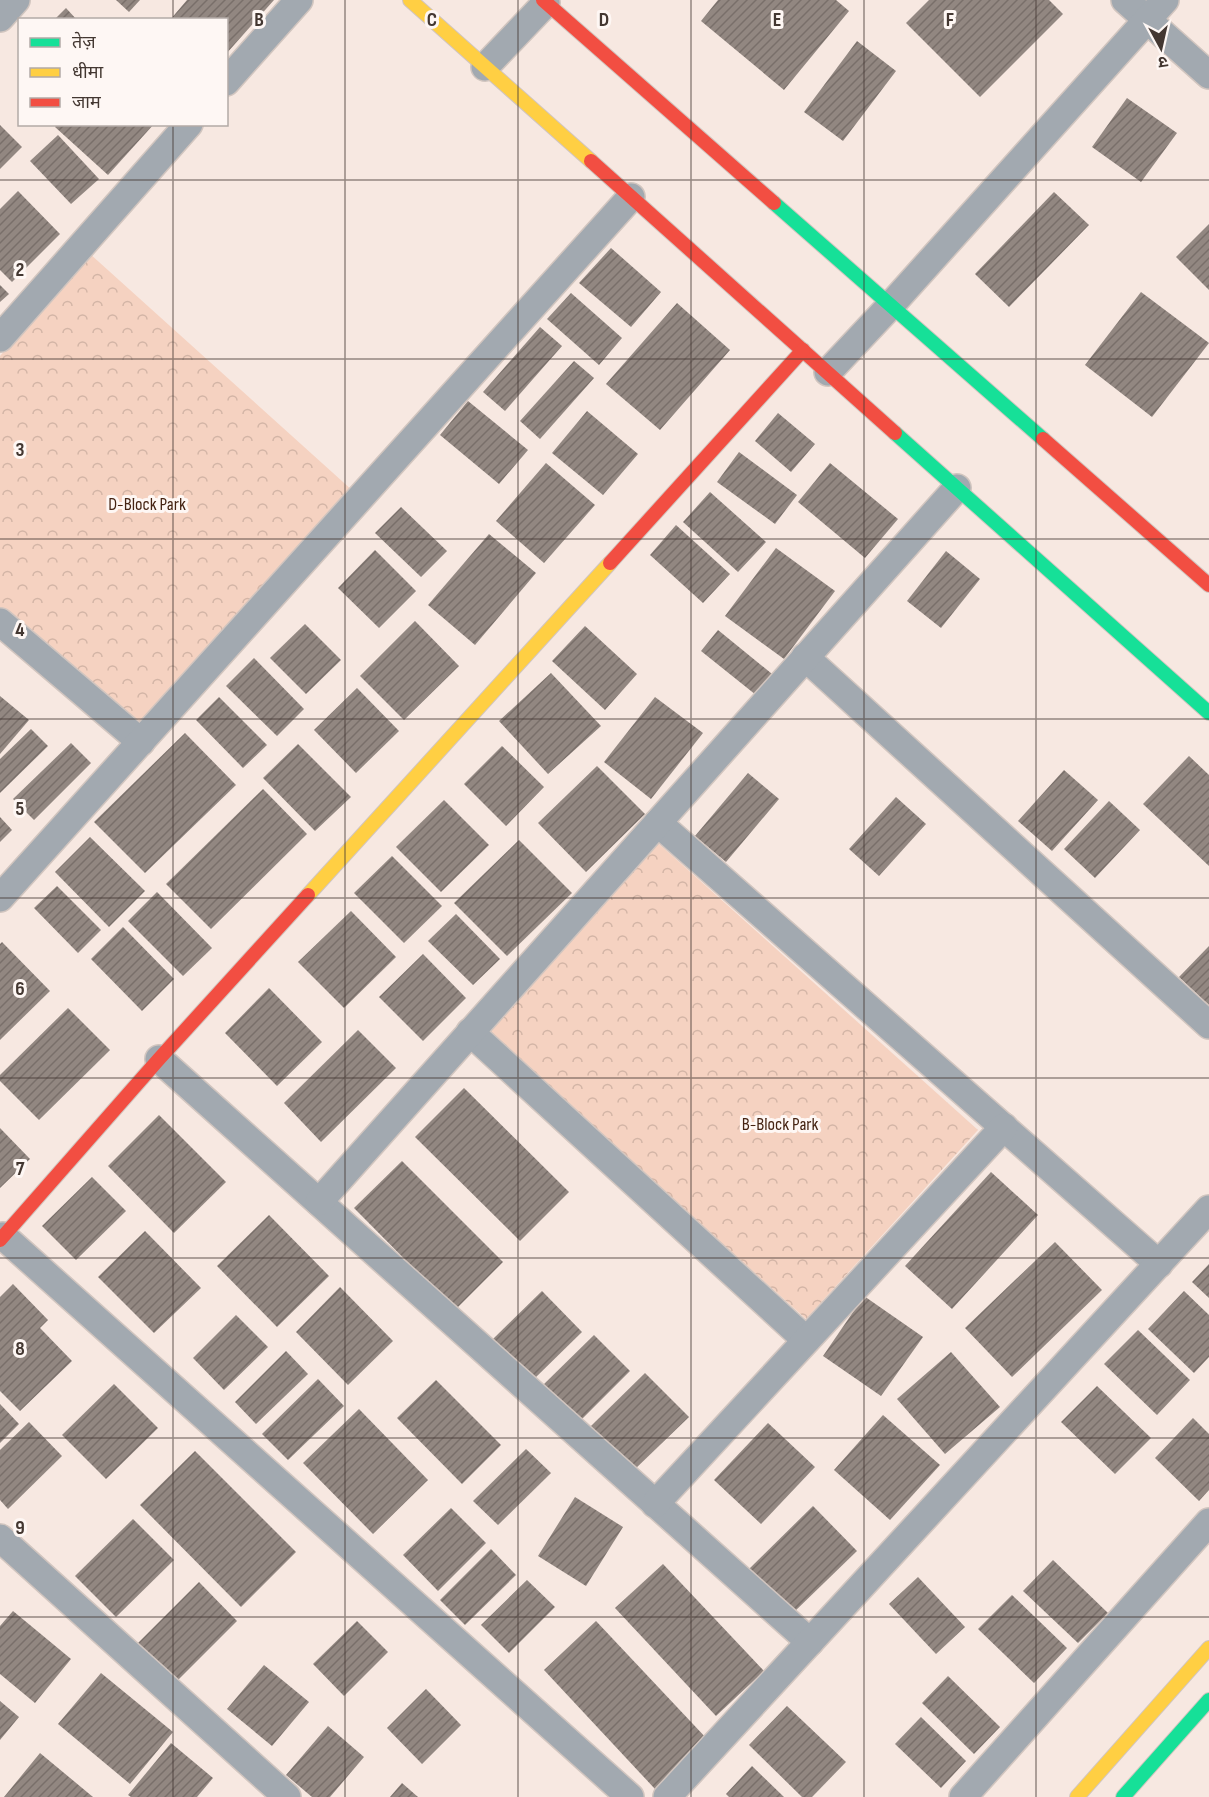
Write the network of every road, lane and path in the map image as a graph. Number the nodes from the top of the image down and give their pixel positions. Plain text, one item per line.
1 (16, 0) edge
2 (299, 0) edge
3 (410, 0) edge
4 (1125, 0) edge
5 (545, 1) edge
6 (1156, 10) edge
7 (0, 18) edge
8 (485, 67) junction
9 (1209, 75) edge
10 (228, 80) edge
11 (187, 126) edge
12 (631, 197) junction
13 (891, 304) junction
14 (0, 338) edge
15 (803, 350) junction
16 (828, 372) junction
17 (957, 488) junction
18 (1209, 585) edge
19 (0, 622) edge
20 (806, 657) junction
21 (1209, 713) edge
22 (141, 742) junction
23 (658, 823) junction
24 (0, 898) edge
25 (1209, 1025) edge
26 (470, 1032) junction
27 (159, 1059) junction
28 (1004, 1127) junction
29 (319, 1202) junction
30 (1209, 1209) edge
31 (1, 1237) edge
32 (1159, 1264) junction
33 (806, 1340) junction
34 (655, 1504) junction
35 (1209, 1522) edge
36 (2, 1544) edge
37 (810, 1642) junction
38 (1209, 1648) edge
39 (1209, 1700) edge
40 (287, 1797) edge
41 (630, 1797) edge
42 (667, 1797) edge
43 (963, 1797) edge
44 (1077, 1797) edge
45 (1123, 1797) edge

1 - 7 street
2 - 10 street
3 - 8 street
4 - 6 street
5 - 8 street
5 - 13 street
6 - 9 street
6 - 13 street
8 - 12 street
11 - 14 street
12 - 15 street
12 - 22 street
13 - 16 street
13 - 18 street
15 - 16 street
15 - 27 street
16 - 17 street
17 - 20 street
17 - 21 street
19 - 22 street
20 - 23 street
20 - 25 street
22 - 24 street
23 - 26 street
23 - 28 street
26 - 29 street
26 - 33 street
27 - 29 street
27 - 31 street
28 - 32 street
28 - 33 street
29 - 34 street
30 - 32 street
31 - 41 street
32 - 37 street
33 - 34 street
34 - 37 street
35 - 43 street
36 - 40 street
37 - 42 street
38 - 44 street
39 - 45 street

